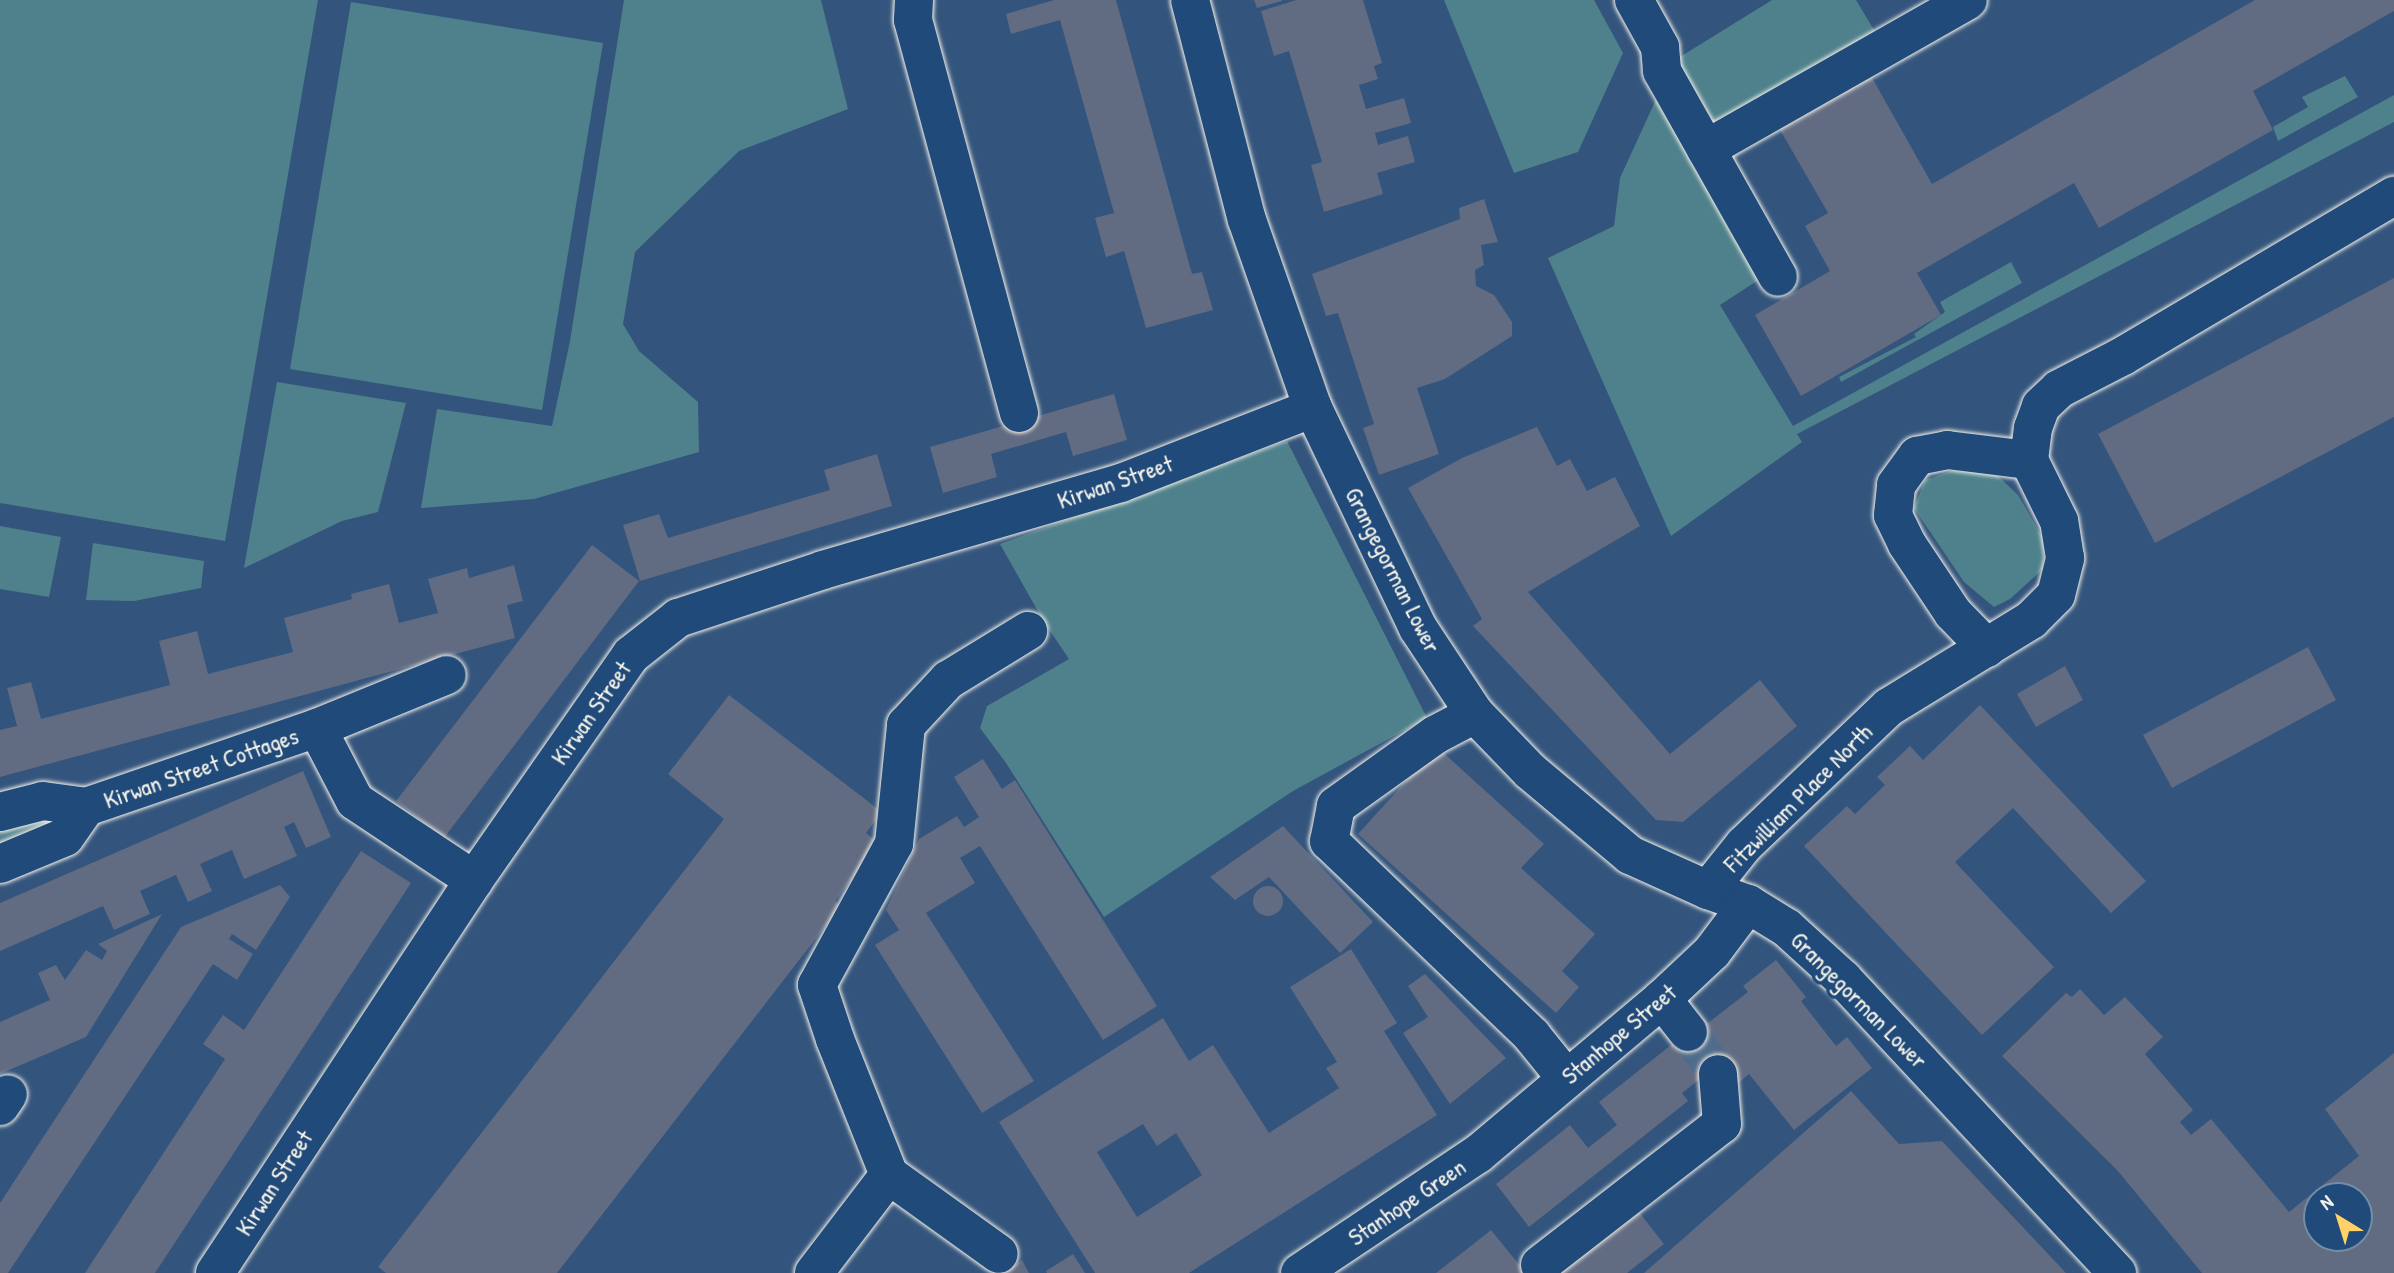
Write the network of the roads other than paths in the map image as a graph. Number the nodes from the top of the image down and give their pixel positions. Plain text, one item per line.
1 (914, 0) edge
2 (1189, 0) edge
3 (1634, 0) edge
4 (1968, 0) edge
5 (1706, 149) junction
6 (2394, 196) edge
7 (1778, 277) dead end
8 (1313, 408) junction
9 (1019, 413) dead end
10 (2029, 460) junction
11 (1028, 631) dead end
12 (1987, 648) junction
13 (447, 675) dead end
14 (1475, 714) junction
15 (317, 729) junction
16 (86, 807) junction
17 (0, 812) edge
18 (0, 864) edge
19 (474, 880) junction
20 (1708, 890) junction
21 (1748, 904) junction
22 (1662, 999) junction
23 (1688, 1032) tunnel mouth
24 (1717, 1074) tunnel mouth
25 (1566, 1078) junction
26 (1478, 1154) joint
27 (889, 1175) junction
28 (999, 1254) dead end
29 (1540, 1265) dead end
30 (215, 1273) edge
31 (814, 1273) edge
32 (1300, 1273) edge
33 (2117, 1273) edge

1 - 9 street
2 - 8 street, Grangegorman Lower
3 - 5 street
4 - 5 street
5 - 7 street
6 - 10 street
8 - 14 street, Grangegorman Lower
8 - 19 street, Kirwan Street
10 - 12 street
10 - 12 street
11 - 27 street
12 - 20 street, Fitzwilliam Place North
13 - 15 street, Kirwan Street Cottages
14 - 20 street, Grangegorman Lower
14 - 25 street
15 - 16 street, Kirwan Street Cottages
15 - 19 street, Kirwan Street Cottages
16 - 17 street, Kirwan Street Cottages
16 - 18 street, Kirwan Street Cottages
19 - 30 street, Kirwan Street
20 - 21 street, Grangegorman Lower
21 - 22 street, Stanhope Street
21 - 33 street, Grangegorman Lower
22 - 23 street
22 - 25 street, Stanhope Street
24 - 29 street
25 - 26 street, Stanhope Street
26 - 32 street, Stanhope Green
27 - 28 street
27 - 31 street

